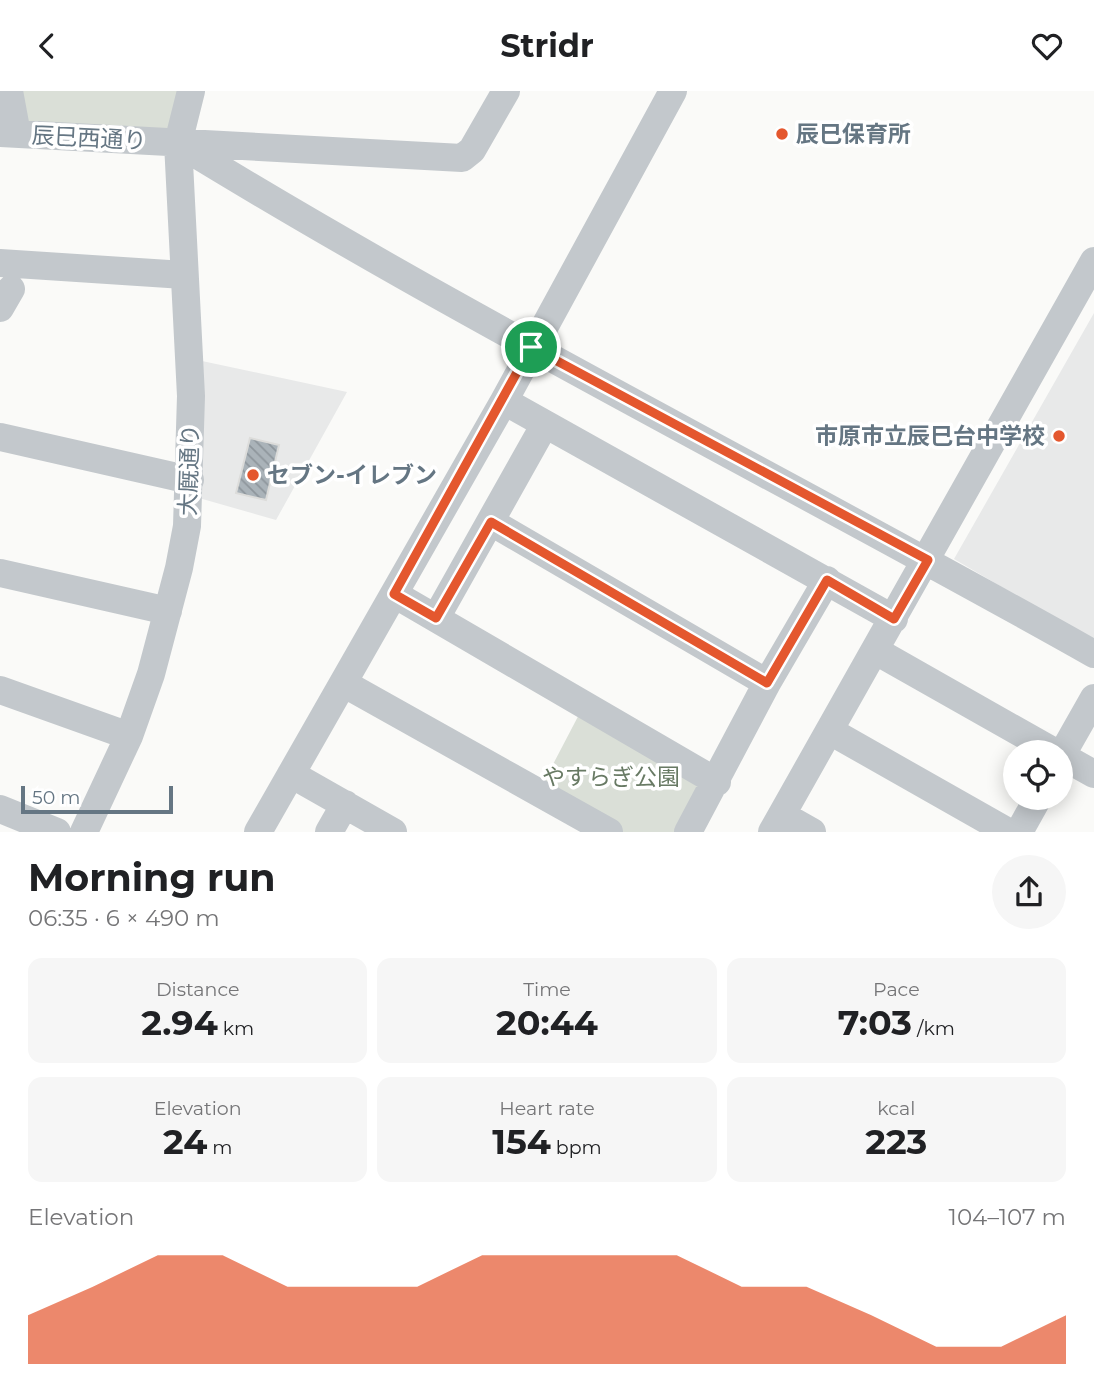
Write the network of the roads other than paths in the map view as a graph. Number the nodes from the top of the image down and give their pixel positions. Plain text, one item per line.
1 (9, 91) edge
2 (191, 91) edge
3 (506, 91) edge
4 (673, 91) edge
5 (9, 133) edge
6 (178, 143) junction
7 (1094, 261) edge
8 (184, 275) junction
9 (4, 287) edge
10 (531, 347) junction
11 (504, 401) junction
12 (545, 424) junction
13 (0, 437) edge
14 (190, 480) junction
15 (491, 522) junction
16 (928, 560) junction
17 (0, 573) edge
18 (827, 580) junction
19 (394, 594) junction
20 (168, 611) junction
21 (436, 618) junction
22 (894, 619) junction
23 (876, 651) junction
24 (1094, 654) edge
25 (343, 683) junction
26 (767, 683) junction
27 (0, 689) edge
28 (1094, 698) edge
29 (830, 731) junction
30 (129, 736) junction
31 (1033, 740) edge
32 (1069, 740) edge
33 (1073, 762) edge
34 (291, 774) junction
35 (1094, 774) edge
36 (717, 782) junction
37 (345, 804) junction
38 (0, 809) edge
39 (1031, 810) edge
40 (777, 824) edge
41 (57, 832) edge
42 (85, 832) edge
43 (258, 832) edge
44 (329, 832) edge
45 (393, 832) edge
46 (608, 832) edge
47 (688, 832) edge
48 (812, 832) edge
49 (1008, 832) edge
50 (1019, 832) edge

1 - 5 street
2 - 6 street, 大厩通り
3 - 6 street, 辰巳西通り
4 - 10 street
5 - 6 street, 辰巳西通り
6 - 8 street, 大厩通り
6 - 10 street
7 - 16 street
8 - 9 street
8 - 14 street, 大厩通り
10 - 11 street
10 - 16 street
11 - 12 street
11 - 19 street
12 - 15 street
12 - 18 street
13 - 14 street
14 - 20 street, 大厩通り
15 - 21 street
15 - 26 street
16 - 22 street
16 - 24 street
17 - 20 street
18 - 22 street
18 - 26 street
19 - 21 street
19 - 25 street
20 - 30 street, 大厩通り
21 - 36 street
22 - 23 street
23 - 29 street
23 - 31 street
25 - 34 street
25 - 46 street
26 - 36 street
27 - 30 street
28 - 32 street
29 - 40 street
29 - 49 street
30 - 42 street, 大厩通り
33 - 35 street
34 - 37 street
34 - 43 street
36 - 47 street
37 - 44 street
37 - 45 street
38 - 41 street
39 - 50 street
40 - 48 street

